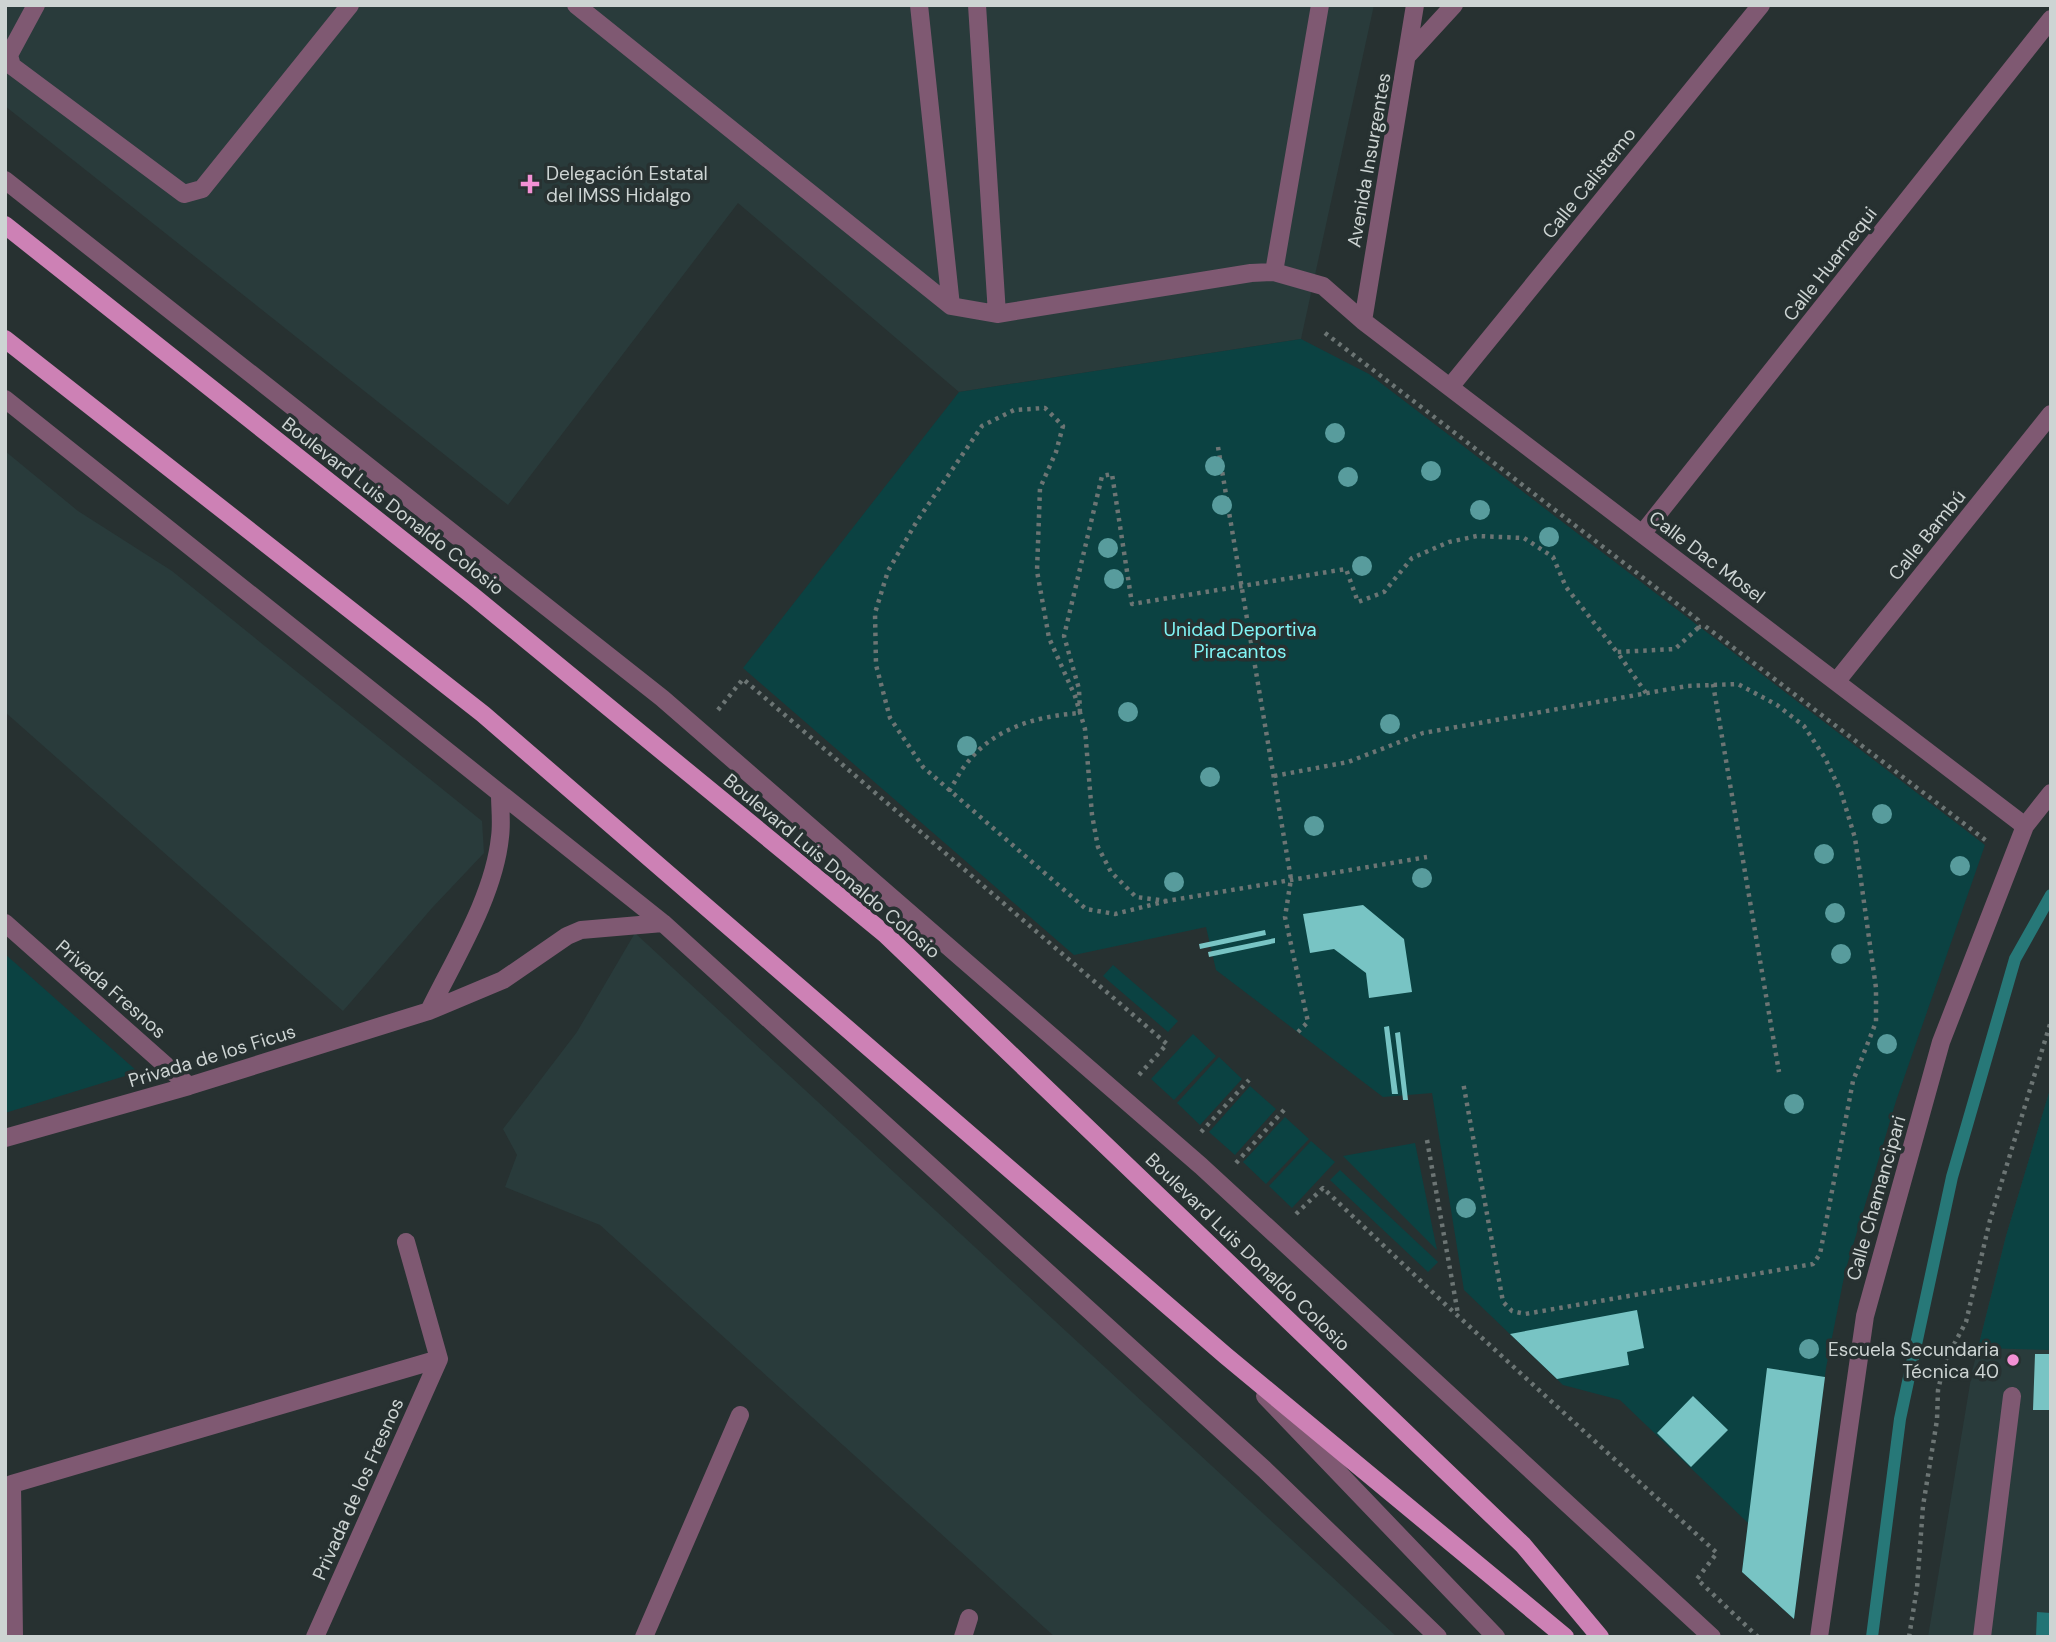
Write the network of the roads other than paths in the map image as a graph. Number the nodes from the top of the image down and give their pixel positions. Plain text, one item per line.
1 (36, 5) edge
2 (350, 5) edge
3 (576, 5) edge
4 (919, 5) edge
5 (977, 5) edge
6 (1320, 5) edge
7 (1415, 5) edge
8 (1454, 5) edge
9 (1761, 5) edge
10 (2051, 19) edge
11 (1409, 54) junction
12 (5, 180) edge
13 (5, 225) edge
14 (1274, 272) junction
15 (951, 306) junction
16 (997, 314) junction
17 (1363, 321) junction
18 (5, 339) edge
19 (1450, 387) junction
20 (5, 399) edge
21 (2051, 414) edge
22 (1642, 534) junction
23 (1836, 682) junction
24 (2051, 793) edge
25 (500, 794) junction
26 (2025, 826) junction
27 (5, 923) edge
28 (663, 923) junction
29 (429, 1011) junction
30 (189, 1086) junction
31 (5, 1138) edge
32 (406, 1242) dead end
33 (1226, 1356) junction
34 (439, 1359) junction
35 (2012, 1396) dead end
36 (740, 1415) dead end
37 (969, 1618) dead end
38 (15, 1637) edge
39 (315, 1637) edge
40 (644, 1637) edge
41 (963, 1637) edge
42 (1438, 1637) edge
43 (1496, 1637) edge
44 (1565, 1637) edge
45 (1600, 1637) edge
46 (1712, 1637) edge
47 (1819, 1637) edge
48 (1982, 1637) edge

1 - 2 street
3 - 15 street
4 - 15 street
5 - 16 street
6 - 14 street
7 - 11 street, Avenida Insurgentes
8 - 11 street
9 - 19 street, Calle Calistemo
10 - 22 street, Calle Huarnequi
11 - 17 street, Avenida Insurgentes
12 - 46 street
13 - 45 main road, Boulevard Luis Donaldo Colosio
14 - 16 street
14 - 17 street, Calle Dac Mosel
15 - 16 street
17 - 19 street, Calle Dac Mosel
18 - 33 main road
19 - 22 street, Calle Dac Mosel
20 - 25 street
21 - 23 street, Calle Bambú
22 - 23 street, Calle Dac Mosel
23 - 26 street, Calle Dac Mosel
24 - 26 street, Calle Chamancipari
25 - 28 street
25 - 29 street
26 - 47 street, Calle Chamancipari
27 - 30 street, Privada Fresnos
28 - 29 street, Privada de los Ficus
28 - 42 street
29 - 30 street, Privada de los Ficus
30 - 31 street, Privada de los Ficus
32 - 34 street
33 - 43 street
33 - 44 main road
34 - 38 street
34 - 39 street, Privada de los Fresnos
35 - 48 street
36 - 40 street
37 - 41 street

